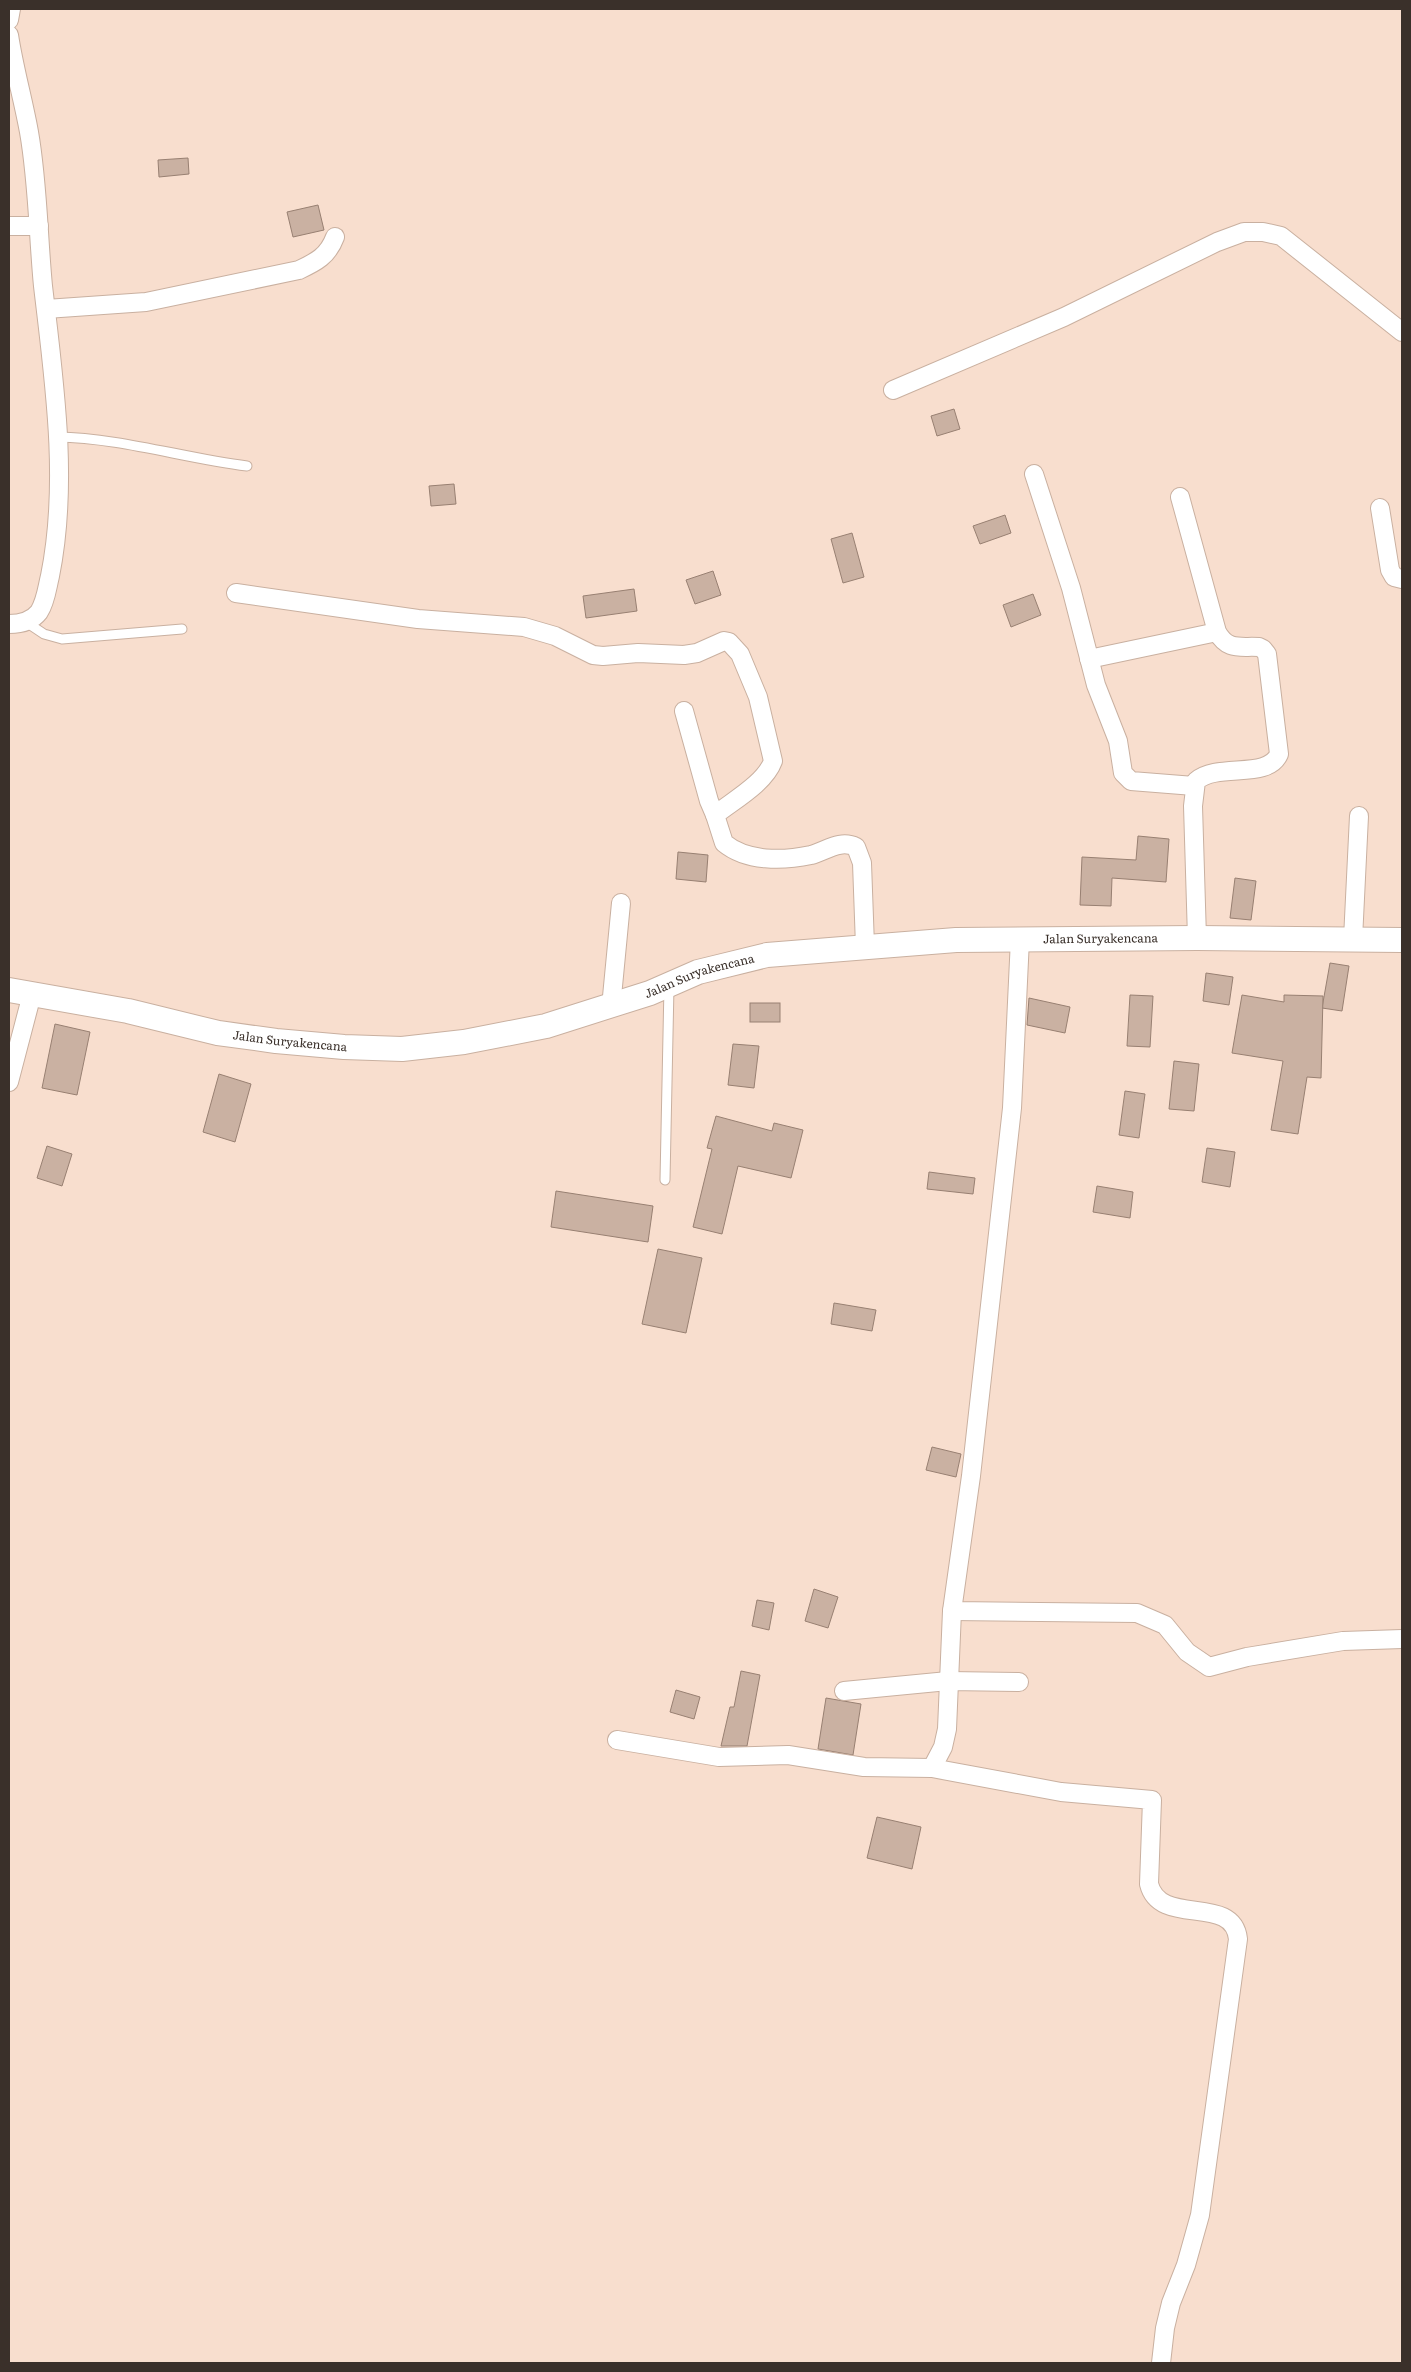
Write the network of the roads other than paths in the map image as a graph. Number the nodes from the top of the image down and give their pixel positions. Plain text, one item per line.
1 (11, 9) edge
2 (9, 20) edge
3 (9, 35) edge
4 (9, 226) edge
5 (39, 226) junction
6 (334, 237) dead end
7 (46, 309) junction
8 (1402, 332) edge
9 (893, 390) dead end
10 (57, 437) junction
11 (247, 466) dead end
12 (1034, 474) dead end
13 (1180, 496) dead end
14 (1380, 508) dead end
15 (1402, 579) edge
16 (236, 593) dead end
17 (17, 623) edge
18 (182, 629) dead end
19 (1217, 632) junction
20 (1089, 659) junction
21 (684, 711) dead end
22 (1194, 786) junction
23 (715, 814) junction
24 (1358, 816) dead end
25 (621, 903) dead end
26 (1197, 938) junction
27 (1020, 939) junction
28 (1353, 939) junction
29 (1402, 940) edge
30 (865, 946) junction
31 (669, 984) junction
32 (20, 992) edge
33 (610, 1007) junction
34 (9, 1082) edge
35 (665, 1180) dead end
36 (952, 1611) junction
37 (1402, 1640) edge
38 (948, 1681) junction
39 (1019, 1682) dead end
40 (844, 1691) dead end
41 (617, 1740) dead end
42 (932, 1768) junction
43 (1161, 2363) edge

1 - 2 street
3 - 5 street
4 - 5 street
5 - 7 street
6 - 7 street
7 - 10 street
8 - 9 street
10 - 11 lane
10 - 17 street
12 - 20 street
13 - 19 street
14 - 15 street
16 - 23 street
17 - 18 lane
19 - 20 street
19 - 22 street
20 - 22 street
21 - 23 street
22 - 26 street
23 - 30 street
24 - 28 street
25 - 33 street
26 - 27 street, Jalan Suryakencana
26 - 28 street, Jalan Suryakencana
27 - 30 street, Jalan Suryakencana
27 - 36 street
28 - 29 street, Jalan Suryakencana
30 - 31 street, Jalan Suryakencana
31 - 33 street, Jalan Suryakencana
31 - 35 lane
32 - 33 street, Jalan Suryakencana
32 - 34 street
36 - 37 street
36 - 38 street
38 - 39 street
38 - 40 street
38 - 42 street
41 - 42 street
42 - 43 street

